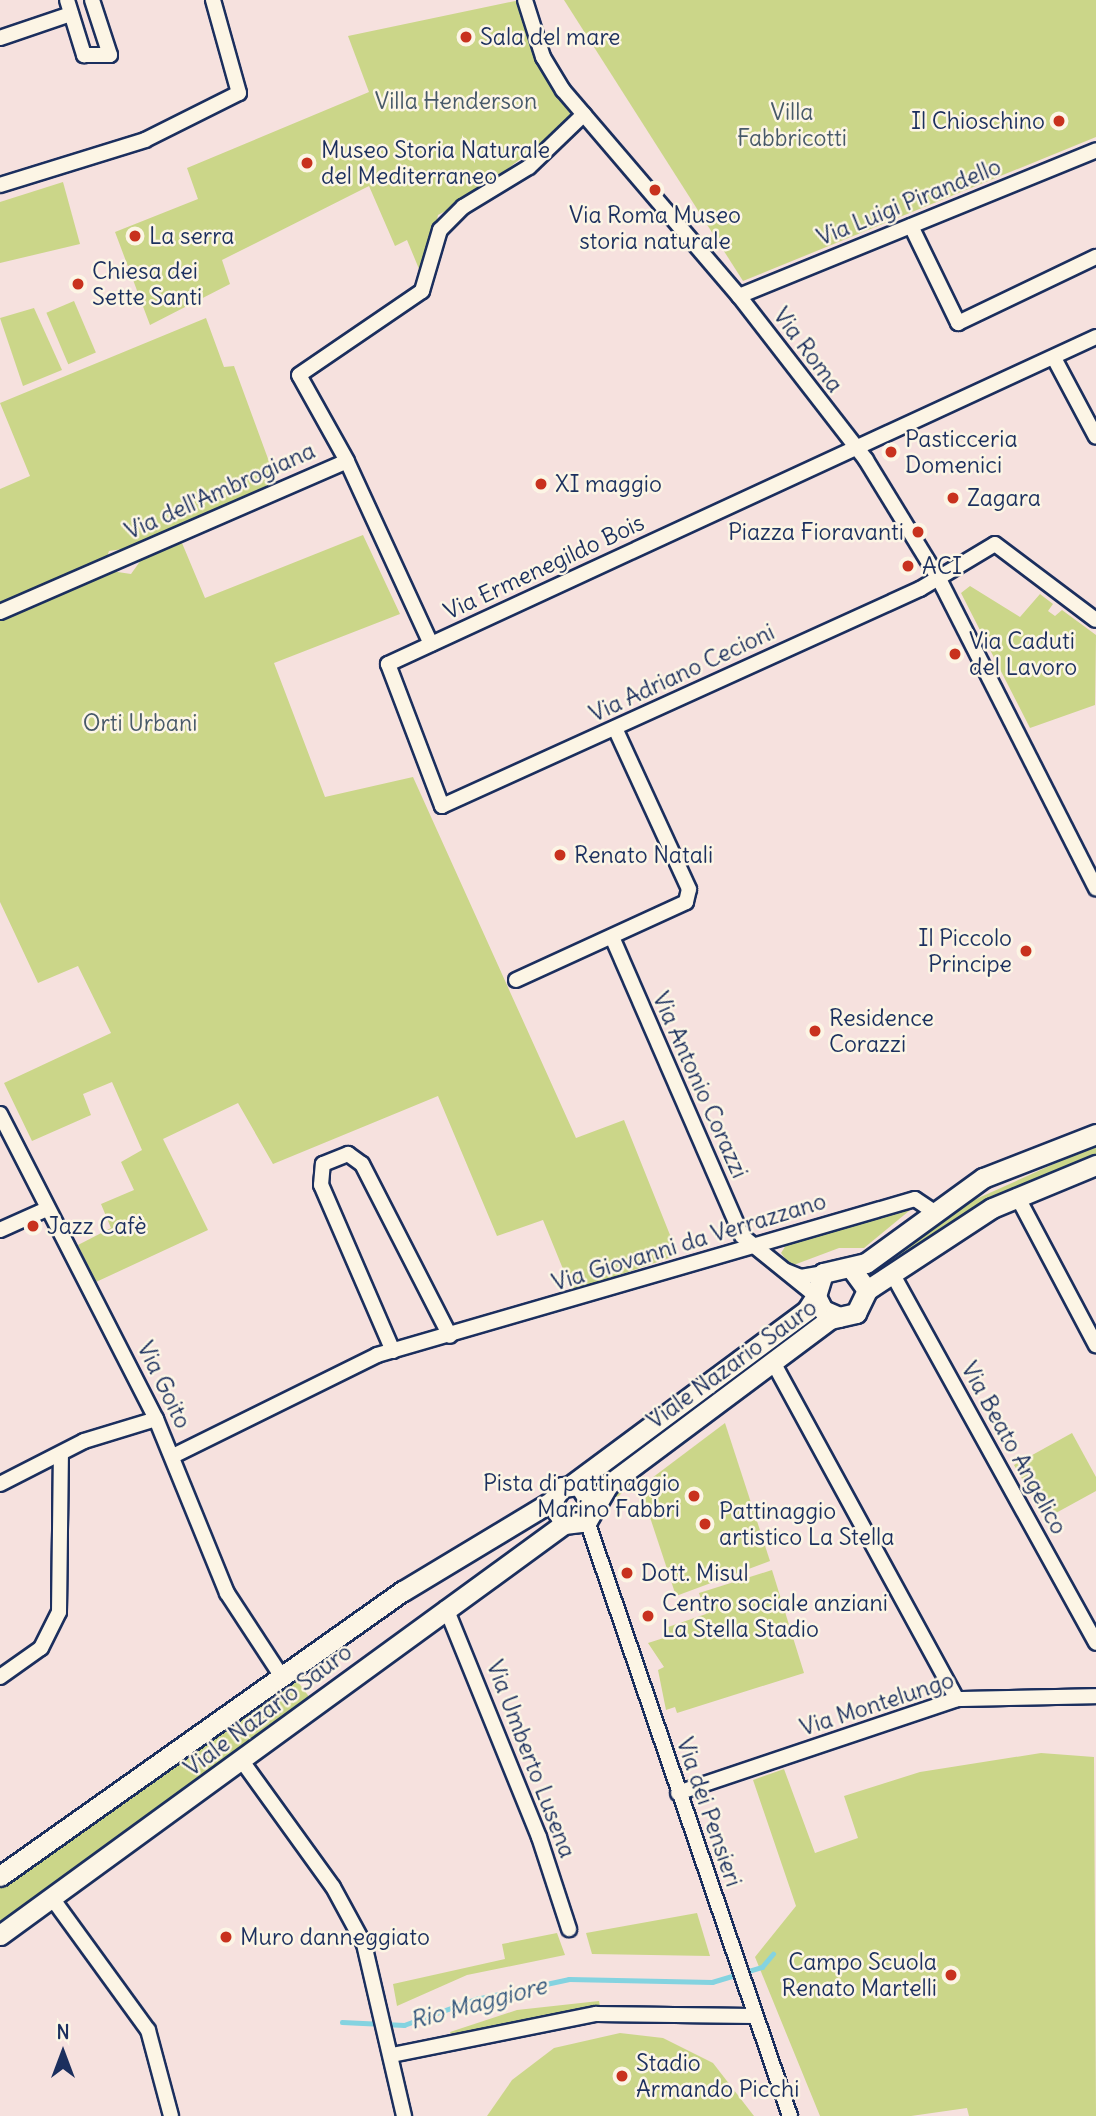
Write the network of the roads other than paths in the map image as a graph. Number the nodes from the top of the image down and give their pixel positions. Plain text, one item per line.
1 (92, 0) edge
2 (213, 0) edge
3 (525, 0) edge
4 (69, 7) edge
5 (0, 39) edge
6 (0, 48) edge
7 (584, 114) junction
8 (1096, 150) edge
9 (0, 185) edge
10 (911, 226) junction
11 (1096, 257) edge
12 (738, 296) junction
13 (1096, 337) edge
14 (1054, 358) junction
15 (1096, 437) edge
16 (857, 449) junction
17 (347, 461) junction
18 (939, 579) junction
19 (0, 612) edge
20 (1096, 620) edge
21 (431, 644) junction
22 (615, 728) junction
23 (442, 806) joint
24 (1096, 889) edge
25 (612, 937) junction
26 (516, 980) dead end
27 (0, 1114) edge
28 (1096, 1134) edge
29 (1096, 1165) edge
30 (1017, 1196) junction
31 (47, 1209) junction
32 (934, 1212) junction
33 (0, 1230) edge
34 (753, 1247) junction
35 (779, 1268) junction
36 (851, 1268) junction
37 (823, 1273) junction
38 (893, 1275) junction
39 (867, 1290) junction
40 (816, 1296) junction
41 (839, 1317) junction
42 (450, 1336) junction
43 (1096, 1345) edge
44 (393, 1351) junction
45 (773, 1362) junction
46 (156, 1419) junction
47 (61, 1454) junction
48 (173, 1456) junction
49 (0, 1484) edge
50 (573, 1484) junction
51 (552, 1501) junction
52 (591, 1514) junction
53 (564, 1524) junction
54 (446, 1608) junction
55 (1096, 1643) edge
56 (0, 1677) edge
57 (282, 1677) junction
58 (1096, 1696) edge
59 (957, 1699) junction
60 (242, 1761) junction
61 (678, 1793) junction
62 (0, 1876) edge
63 (52, 1898) junction
64 (569, 1929) dead end
65 (0, 1935) edge
66 (753, 2015) junction
67 (391, 2047) junction
68 (171, 2116) edge
69 (404, 2116) edge
70 (790, 2116) edge

1 - 4 street
2 - 9 street
3 - 7 street, Via Roma
4 - 5 street
5 - 6 street
7 - 12 street, Via Roma
7 - 17 street, Via dell'Ambrogiana
8 - 10 street, Via Luigi Pirandello
10 - 11 street
10 - 12 street, Via Luigi Pirandello
12 - 16 street, Via Roma
13 - 14 street, Via Ermenegildo Bois
14 - 15 street
14 - 16 street, Via Ermenegildo Bois
16 - 18 street, Via Roma
16 - 21 street, Via Ermenegildo Bois
17 - 19 street, Via dell'Ambrogiana
17 - 21 street
18 - 20 street
18 - 22 street, Via Adriano Cecioni
18 - 24 street
21 - 23 street, Via Ermenegildo Bois
22 - 23 street, Via Adriano Cecioni
22 - 25 street
25 - 26 street
25 - 34 street, Via Antonio Corazzi
27 - 31 street, Via Goito
28 - 32 main road, Viale Nazario Sauro
29 - 30 main road, Viale Nazario Sauro
30 - 38 main road, Viale Nazario Sauro
30 - 43 street
31 - 33 street
31 - 46 street, Via Goito
32 - 34 street, Via Giovanni da Verrazzano
32 - 36 main road, Viale Nazario Sauro
34 - 35 street, Via Antonio Corazzi
34 - 42 street, Via Giovanni da Verrazzano
35 - 37 street
35 - 40 street, Via Antonio Corazzi
36 - 37 main road, Viale Nazario Sauro
36 - 39 main road
37 - 40 main road, Viale Nazario Sauro
38 - 39 main road, Viale Nazario Sauro
38 - 55 street, Via Beato Angelico
39 - 41 main road, Viale Nazario Sauro
40 - 41 main road, Viale Nazario Sauro
40 - 50 main road, Viale Nazario Sauro
41 - 45 main road, Viale Nazario Sauro
42 - 44 street, Via Giovanni da Verrazzano
42 - 44 street
44 - 48 street
45 - 52 main road, Viale Nazario Sauro
45 - 59 street
46 - 47 street
46 - 48 street, Via Goito
47 - 49 street
47 - 56 street
48 - 57 street, Via Goito
50 - 51 main road
50 - 52 main road
51 - 53 main road
51 - 57 main road, Viale Nazario Sauro
52 - 53 main road
52 - 61 street, Via dei Pensieri
53 - 54 main road, Viale Nazario Sauro
54 - 60 main road, Viale Nazario Sauro
54 - 64 street, Via Umberto Lusena
57 - 62 main road, Viale Nazario Sauro
58 - 59 street, Via Montelungo
59 - 61 street, Via Montelungo
60 - 63 main road, Viale Nazario Sauro
60 - 67 street
61 - 66 street, Via dei Pensieri
63 - 65 main road, Viale Nazario Sauro
63 - 68 street
66 - 67 street
66 - 70 street, Via dei Pensieri
67 - 69 street

